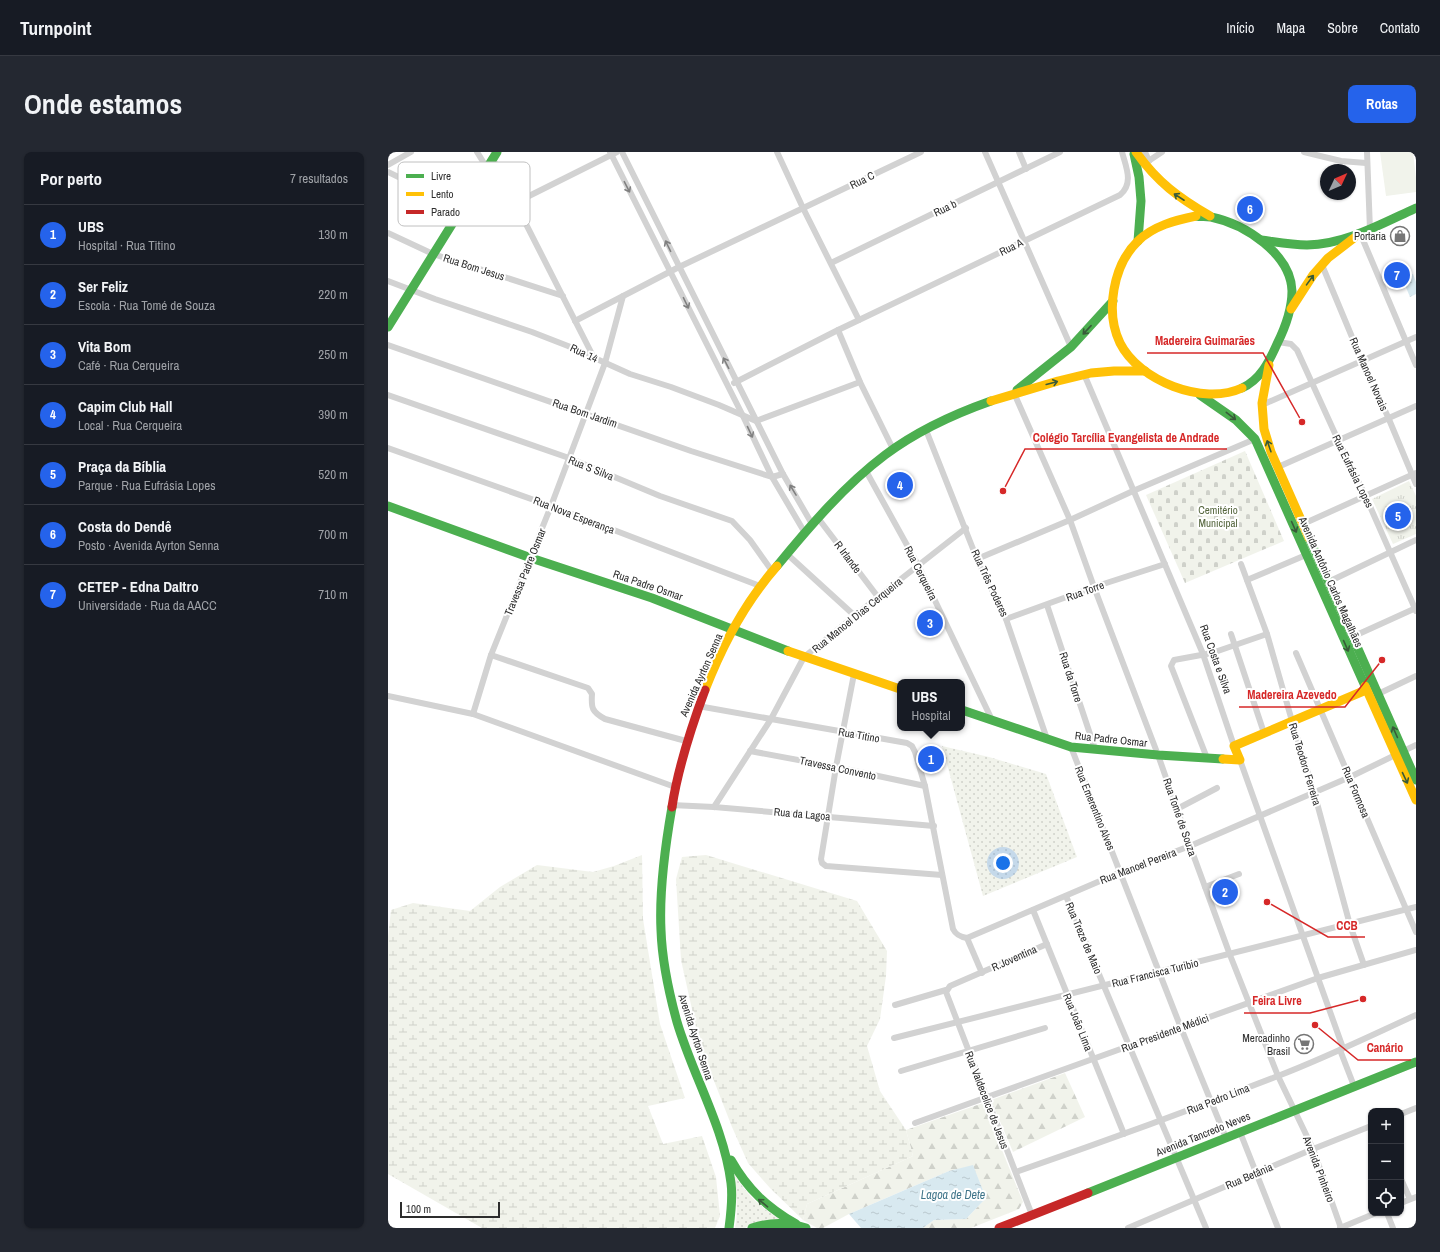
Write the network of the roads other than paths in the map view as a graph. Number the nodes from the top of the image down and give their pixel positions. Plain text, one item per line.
1 (411, 152) edge
2 (477, 152) edge
3 (622, 152) edge
4 (777, 152) edge
5 (921, 152) edge
6 (985, 152) edge
7 (1019, 152) edge
8 (1060, 152) edge
9 (1122, 152) edge
10 (1135, 152) edge
11 (1145, 152) edge
12 (1162, 152) edge
13 (1304, 152) edge
14 (1367, 152) edge
15 (613, 153) edge
16 (483, 162) edge
17 (1146, 162) junction
18 (1366, 164) junction
19 (388, 165) edge
20 (1026, 168) junction
21 (388, 172) edge
22 (398, 177) edge
23 (998, 182) junction
24 (530, 195) edge
25 (803, 208) junction
26 (1416, 208) edge
27 (1212, 217) junction
28 (451, 226) edge
29 (527, 226) edge
30 (1370, 230) junction
31 (388, 233) edge
32 (1360, 233) junction
33 (1260, 240) junction
34 (1024, 241) junction
35 (1138, 242) junction
36 (433, 254) junction
37 (831, 264) junction
38 (1322, 265) junction
39 (679, 267) junction
40 (670, 272) junction
41 (388, 281) edge
42 (412, 290) junction
43 (563, 296) junction
44 (623, 296) junction
45 (1113, 301) junction
46 (1289, 313) junction
47 (859, 320) junction
48 (575, 321) junction
49 (388, 328) edge
50 (838, 330) junction
51 (1416, 337) edge
52 (1278, 342) junction
53 (1405, 342) junction
54 (388, 345) edge
55 (1072, 347) junction
56 (594, 358) junction
57 (1362, 361) junction
58 (605, 363) junction
59 (1269, 363) junction
60 (1416, 365) edge
61 (1145, 371) junction
62 (1084, 374) junction
63 (736, 382) junction
64 (860, 382) junction
65 (1312, 382) junction
66 (728, 387) junction
67 (1014, 393) junction
68 (1199, 394) junction
69 (388, 395) edge
70 (1262, 405) junction
71 (1416, 406) edge
72 (587, 413) junction
73 (743, 416) junction
74 (1388, 417) junction
75 (756, 421) junction
76 (926, 430) junction
77 (1255, 439) junction
78 (1338, 440) junction
79 (388, 448) edge
80 (893, 449) junction
81 (569, 458) junction
82 (1278, 467) junction
83 (866, 471) junction
84 (783, 474) junction
85 (1414, 474) edge
86 (772, 477) junction
87 (1416, 484) edge
88 (1133, 491) junction
89 (1366, 495) junction
90 (388, 506) edge
91 (551, 506) junction
92 (1070, 520) junction
93 (815, 521) junction
94 (1303, 524) junction
95 (966, 528) junction
96 (805, 533) junction
97 (1416, 540) edge
98 (1391, 552) junction
99 (787, 554) junction
100 (1306, 555) junction
101 (530, 558) junction
102 (977, 559) junction
103 (1164, 564) junction
104 (1241, 564) dead end
105 (918, 565) junction
106 (772, 571) junction
107 (1247, 580) junction
108 (1328, 582) junction
109 (760, 586) junction
110 (1319, 586) junction
111 (1094, 587) junction
112 (878, 597) junction
113 (1047, 605) junction
114 (1416, 609) edge
115 (855, 616) junction
116 (1006, 619) junction
117 (734, 630) junction
118 (1231, 634) dead end
119 (1267, 634) junction
120 (1352, 637) junction
121 (1235, 646) junction
122 (1296, 653) dead end
123 (1203, 654) junction
124 (491, 655) junction
125 (804, 657) junction
126 (854, 674) junction
127 (1416, 676) edge
128 (897, 688) edge
129 (1366, 690) junction
130 (1378, 694) junction
131 (388, 696) edge
132 (698, 706) junction
133 (1320, 709) junction
134 (965, 711) edge
135 (473, 714) junction
136 (771, 719) junction
137 (992, 720) junction
138 (1292, 721) junction
139 (842, 732) junction
140 (1264, 733) junction
141 (1047, 739) junction
142 (686, 741) junction
143 (1416, 745) edge
144 (1234, 746) junction
145 (1071, 747) junction
146 (1094, 749) junction
147 (750, 751) junction
148 (1399, 754) junction
149 (1158, 755) junction
150 (1207, 758) junction
151 (1240, 760) junction
152 (836, 767) junction
153 (1350, 777) junction
154 (1416, 780) edge
155 (925, 786) junction
156 (675, 787) junction
157 (1217, 788) dead end
158 (1314, 792) junction
159 (1416, 800) edge
160 (671, 805) junction
161 (714, 807) junction
162 (1177, 809) junction
163 (828, 816) junction
164 (1259, 816) junction
165 (934, 826) junction
166 (1190, 846) junction
167 (1121, 872) junction
168 (1239, 874) dead end
169 (942, 875) junction
170 (1205, 887) junction
171 (1066, 896) junction
172 (1416, 907) edge
173 (1033, 910) junction
174 (1407, 911) junction
175 (1350, 925) junction
176 (1416, 932) edge
177 (1302, 937) junction
178 (967, 938) junction
179 (1047, 944) junction
180 (1416, 950) edge
181 (1230, 954) junction
182 (1364, 965) junction
183 (1160, 972) junction
184 (982, 973) junction
185 (1318, 978) junction
186 (1104, 986) junction
187 (948, 988) junction
188 (1067, 995) junction
189 (1250, 1003) junction
190 (895, 1005) dead end
191 (1416, 1014) edge
192 (958, 1022) junction
193 (1045, 1028) dead end
194 (1181, 1028) junction
195 (894, 1038) dead end
196 (1129, 1046) junction
197 (1341, 1049) junction
198 (968, 1051) junction
199 (1093, 1059) junction
200 (1416, 1062) edge
201 (901, 1071) dead end
202 (1278, 1076) junction
203 (1354, 1086) junction
204 (986, 1098) junction
205 (1212, 1101) junction
206 (1416, 1108) edge
207 (1294, 1111) junction
208 (1404, 1113) edge
209 (1161, 1120) junction
210 (915, 1123) dead end
211 (1368, 1127) edge
212 (1240, 1132) junction
213 (1124, 1134) junction
214 (1226, 1138) junction
215 (721, 1141) junction
216 (1313, 1149) junction
217 (1176, 1158) junction
218 (1016, 1172) junction
219 (1256, 1174) junction
220 (1402, 1180) edge
221 (1413, 1198) edge
222 (1194, 1200) junction
223 (1032, 1215) junction
224 (1369, 1216) edge
225 (1388, 1216) edge
226 (796, 1224) junction
227 (1137, 1226) edge
228 (729, 1228) edge
229 (752, 1228) edge
230 (806, 1228) edge
231 (999, 1228) edge
232 (1128, 1228) edge
233 (1206, 1228) edge
234 (1278, 1228) edge
235 (1341, 1228) edge
236 (1393, 1228) edge

1 - 19 street
2 - 16 street
39 -> 3 street, R Irlande
4 - 25 street
5 - 25 street, Rua C
6 - 23 street
7 - 20 street
8 - 20 street, Rua b
9 - 34 street, Rua A
10 - 17 main road
10 - 35 main road
11 - 17 street
12 - 17 street
13 - 18 street
14 - 18 street
15 - 24 street
15 -> 40 street
27 -> 17 main road
18 - 30 street
20 - 23 street, Rua b
21 - 22 street
23 - 34 street
23 - 37 street, Rua b
25 - 37 street
25 - 39 street, Rua C
26 - 30 main road
27 - 33 main road
27 - 35 main road
28 - 36 main road
29 - 43 street
30 - 32 main road
31 - 36 street, Rua Bom Jesus
32 - 33 main road
32 - 38 main road
32 - 53 street
33 - 46 main road
34 - 47 street, Rua A
34 - 55 street
35 - 45 main road
36 - 42 main road
36 - 43 street, Rua Bom Jesus
37 - 47 street
46 -> 38 main road
38 - 57 street, Rua Manoel Novais
39 - 40 street, Rua C
63 -> 39 street, R Irlande
40 - 44 street, Rua C
40 -> 66 street
41 - 42 street, Rua 14
42 - 49 main road
42 - 56 street, Rua 14
43 - 48 street
44 - 48 street, Rua C
44 - 58 street, Travessa Padre Osmar
45 -> 55 main road, Avenida Ayrton Senna
45 - 61 main road
46 - 52 main road
47 - 50 street, Rua A
48 - 56 street
50 - 63 street, Rua A
50 - 64 street
51 - 53 street
52 - 59 main road
52 - 65 street, Rua Eufrásia Lopes
53 - 57 street
53 - 60 street
54 - 72 street, Rua Bom Jardim
55 - 67 main road, Avenida Ayrton Senna
56 - 58 street, Rua 14
57 - 65 street
57 - 74 street, Rua Manoel Novais
58 - 72 street, Travessa Padre Osmar
58 - 73 street, Rua 14
59 - 68 main road
59 - 70 main road, Avenida Antônio Carlos Magalhães
61 - 62 main road, Avenida Ayrton Senna
61 - 68 main road
67 -> 62 main road, Avenida Ayrton Senna
62 - 88 street, Rua Costa e Silva
63 - 66 street, Rua A
63 - 75 street, R Irlande
64 - 75 street
64 - 80 street
65 - 70 street
65 - 78 street, Rua Eufrásia Lopes
66 - 73 street
67 - 76 main road, Avenida Ayrton Senna
67 - 92 street, Rua Tomé de Souza
68 -> 77 main road, Avenida Antônio Carlos Magalhães
69 - 81 street, Rua S Silva
82 -> 70 main road, Avenida Antônio Carlos Magalhães
71 - 74 street
72 - 81 street, Travessa Padre Osmar
72 - 86 street, Rua Bom Jardim
73 - 75 street, Rua 14
73 -> 86 street
74 - 78 street
74 - 85 street, Rua Manoel Novais
75 - 84 street, R Irlande
76 - 80 main road, Avenida Ayrton Senna
76 - 95 street, Rua Três Poderes
77 - 88 street
77 -> 100 main road, Avenida Antônio Carlos Magalhães
78 - 82 street
78 - 89 street, Rua Eufrásia Lopes
79 - 91 street, Rua Nova Esperança
80 - 83 main road, Avenida Ayrton Senna
81 - 91 street, Travessa Padre Osmar
81 - 106 street, Rua S Silva
82 - 94 main road, Avenida Antônio Carlos Magalhães
83 - 93 main road, Avenida Ayrton Senna
83 - 105 street, Rua Cerqueira
84 - 86 street
93 -> 84 street, R Irlande
85 - 87 street, Rua Manoel Novais
85 - 89 street
86 - 96 street
88 - 92 street
88 - 103 street, Rua Costa e Silva
89 - 94 street
89 - 98 street, Rua Eufrásia Lopes
90 - 101 main road, Rua Padre Osmar
91 - 101 street, Travessa Padre Osmar
91 - 109 street, Rua Nova Esperança
92 - 102 street
92 - 111 street, Rua Tomé de Souza
93 - 96 main road, Avenida Ayrton Senna
93 - 112 street, R Irlande
94 - 108 main road, Avenida Antônio Carlos Magalhães
95 - 102 street, Rua Três Poderes
95 - 105 street, Rua Manoel Dias Cerqueira
96 - 99 main road, Avenida Ayrton Senna
97 - 98 street
98 - 108 street
98 - 114 street, Rua Eufrásia Lopes
99 - 106 main road, Avenida Ayrton Senna
99 - 115 street
100 - 107 street
100 - 110 main road, Avenida Antônio Carlos Magalhães
101 - 117 main road, Rua Padre Osmar
101 - 124 street, Travessa Padre Osmar
102 - 116 street, Rua Três Poderes
103 - 111 street, Rua Torre
103 - 123 street, Rua Costa e Silva
104 - 107 street, Rua Teodoro Ferreira
105 - 112 street, Rua Manoel Dias Cerqueira
105 - 137 street, Rua Cerqueira
106 - 109 main road, Avenida Ayrton Senna
107 - 119 street, Rua Teodoro Ferreira
108 - 110 street
108 - 120 main road, Avenida Antônio Carlos Magalhães
109 - 117 main road, Avenida Ayrton Senna
110 -> 129 main road, Avenida Antônio Carlos Magalhães
111 - 113 street, Rua Torre
111 - 149 street, Rua Tomé de Souza
112 - 115 street, Rua Manoel Dias Cerqueira
113 - 116 street, Rua Torre
113 - 146 street, Rua da Torre
114 - 120 street
115 - 125 street, Rua Manoel Dias Cerqueira
116 - 141 street, Rua Três Poderes
117 - 125 main road, Rua Padre Osmar
117 - 132 main road, Avenida Ayrton Senna
118 - 121 street
119 - 121 street
119 - 138 street, Rua Teodoro Ferreira
120 - 130 main road, Avenida Antônio Carlos Magalhães
121 - 123 street
121 - 140 street
122 - 133 street, Rua Formosa
123 - 144 street, Rua Costa e Silva
123 - 150 street
124 - 135 street, Travessa Padre Osmar
124 - 142 street
125 - 126 main road, Rua Padre Osmar
125 - 136 street
126 - 128 main road, Rua Padre Osmar
126 - 139 street
127 - 130 street
129 - 133 main road
129 - 148 main road, Avenida Antônio Carlos Magalhães
148 -> 130 main road, Avenida Antônio Carlos Magalhães
131 - 135 street
132 - 136 street, Rua Titino
132 - 142 main road, Avenida Ayrton Senna
133 - 138 main road
133 - 153 street, Rua Formosa
134 - 137 main road, Rua Padre Osmar
135 - 156 street
136 - 139 street, Rua Titino
136 - 147 street
137 - 141 main road, Rua Padre Osmar
138 - 140 main road
138 - 158 street, Rua Teodoro Ferreira
139 - 152 street
139 - 155 street, Rua Titino
140 - 144 main road
141 - 145 main road, Rua Padre Osmar
142 - 156 main road, Avenida Ayrton Senna
143 - 148 street, Rua Manoel Pereira
144 - 151 main road, Rua Costa e Silva
145 - 146 main road, Rua Padre Osmar
145 - 167 street, Rua Emerentino Alves
146 - 149 main road, Rua Padre Osmar
147 - 152 street, Travessa Convento
147 - 161 street
148 - 153 street, Rua Manoel Pereira
148 - 154 main road, Avenida Antônio Carlos Magalhães
148 -> 159 main road, Avenida Antônio Carlos Magalhães
149 - 150 main road, Rua Padre Osmar
149 - 162 street, Rua Tomé de Souza
150 - 151 main road, Rua Padre Osmar
151 - 164 street, Rua Costa e Silva
152 - 155 street, Travessa Convento
152 - 163 street
153 - 158 street, Rua Manoel Pereira
153 - 174 street, Rua Formosa
155 - 165 street, Rua Titino
156 - 160 main road, Avenida Ayrton Senna
157 - 162 street
158 - 164 street, Rua Manoel Pereira
158 - 175 street, Rua Teodoro Ferreira
160 - 161 street, Rua da Lagoa
160 - 215 main road, Avenida Ayrton Senna
161 - 163 street, Rua da Lagoa
162 - 166 street, Rua Tomé de Souza
163 - 165 street, Rua da Lagoa
163 - 169 street
164 - 166 street, Rua Manoel Pereira
164 - 177 street, Rua Costa e Silva
165 - 169 street, Rua Titino
166 - 167 street, Rua Manoel Pereira
166 - 170 street, Rua Tomé de Souza
167 - 171 street, Rua Manoel Pereira
167 - 183 street, Rua Emerentino Alves
168 - 170 street
169 - 178 street, Rua Titino
170 - 181 street, Rua Tomé de Souza
171 - 173 street, Rua Manoel Pereira
171 - 186 street, Rua Treze de Maio
172 - 174 street, Rua Francisca Turibio
173 - 178 street, Rua Manoel Pereira
173 - 179 street, Rua João Lima
174 - 175 street, Rua Francisca Turibio
174 - 176 street, Rua Formosa
175 - 177 street, Rua Francisca Turibio
175 - 182 street, Rua Teodoro Ferreira
177 - 181 street, Rua Francisca Turibio
177 - 185 street, Rua Costa e Silva
178 - 184 street
179 - 184 street, R.Joventina
179 - 188 street, Rua João Lima
180 - 182 street, Rua Presidente Médici
181 - 183 street, Rua Francisca Turibio
181 - 189 street, Rua Tomé de Souza
182 - 185 street, Rua Presidente Médici
183 - 186 street, Rua Francisca Turibio
183 - 194 street, Rua Emerentino Alves
184 - 187 street, R.Joventina
185 - 189 street, Rua Presidente Médici
185 - 197 street, Rua Costa e Silva
186 - 188 street, Rua Francisca Turibio
186 - 196 street, Rua Treze de Maio
187 - 190 street, R.Joventina
187 - 192 street, Rua Valdecelice de Jesus
188 - 192 street, Rua Francisca Turibio
188 - 199 street, Rua João Lima
189 - 194 street, Rua Presidente Médici
189 - 202 street, Rua Tomé de Souza
191 - 197 street, Rua Pedro Lima
192 - 195 street, Rua Francisca Turibio
192 - 198 street, Rua Valdecelice de Jesus
193 - 198 street
194 - 196 street, Rua Presidente Médici
194 - 205 street, Rua Emerentino Alves
196 - 199 street, Rua Presidente Médici
196 - 209 street, Rua Treze de Maio
197 - 202 street, Rua Pedro Lima
197 - 203 street, Rua Costa e Silva
198 - 201 street
198 - 204 street, Rua Valdecelice de Jesus
199 - 204 street, Rua Presidente Médici
199 - 213 street, Rua João Lima
200 - 203 main road, Avenida Tancredo Neves
202 - 205 street, Rua Pedro Lima
202 - 207 street, Rua Tomé de Souza
203 - 207 main road, Avenida Tancredo Neves
204 - 210 street, Rua Presidente Médici
204 - 218 street, Rua Valdecelice de Jesus
205 - 209 street, Rua Pedro Lima
205 - 214 street, Rua Emerentino Alves
206 - 208 street
207 - 212 main road, Avenida Tancredo Neves
207 - 216 street, Avenida Pinheiro
209 - 213 street, Rua Pedro Lima
209 - 217 street, Rua Treze de Maio
211 - 216 street, Rua Betânia
212 - 214 main road, Avenida Tancredo Neves
212 - 219 street
213 - 218 street, Rua Pedro Lima
214 - 217 main road, Avenida Tancredo Neves
226 -> 215 main road, Avenida Ayrton Senna
215 - 228 main road, Avenida Ayrton Senna
216 - 219 street, Rua Betânia
216 - 235 street, Avenida Pinheiro
217 - 222 street, Rua Treze de Maio
217 - 223 main road, Avenida Tancredo Neves
218 - 223 street, Rua Valdecelice de Jesus
219 - 222 street, Rua Betânia
219 - 234 street
220 - 221 street
222 - 227 street, Rua Betânia
222 - 233 street, Rua Treze de Maio
223 - 231 main road, Avenida Tancredo Neves
224 - 235 street
225 - 236 street
226 - 229 main road
226 - 230 main road
227 - 232 street, Rua Betânia

